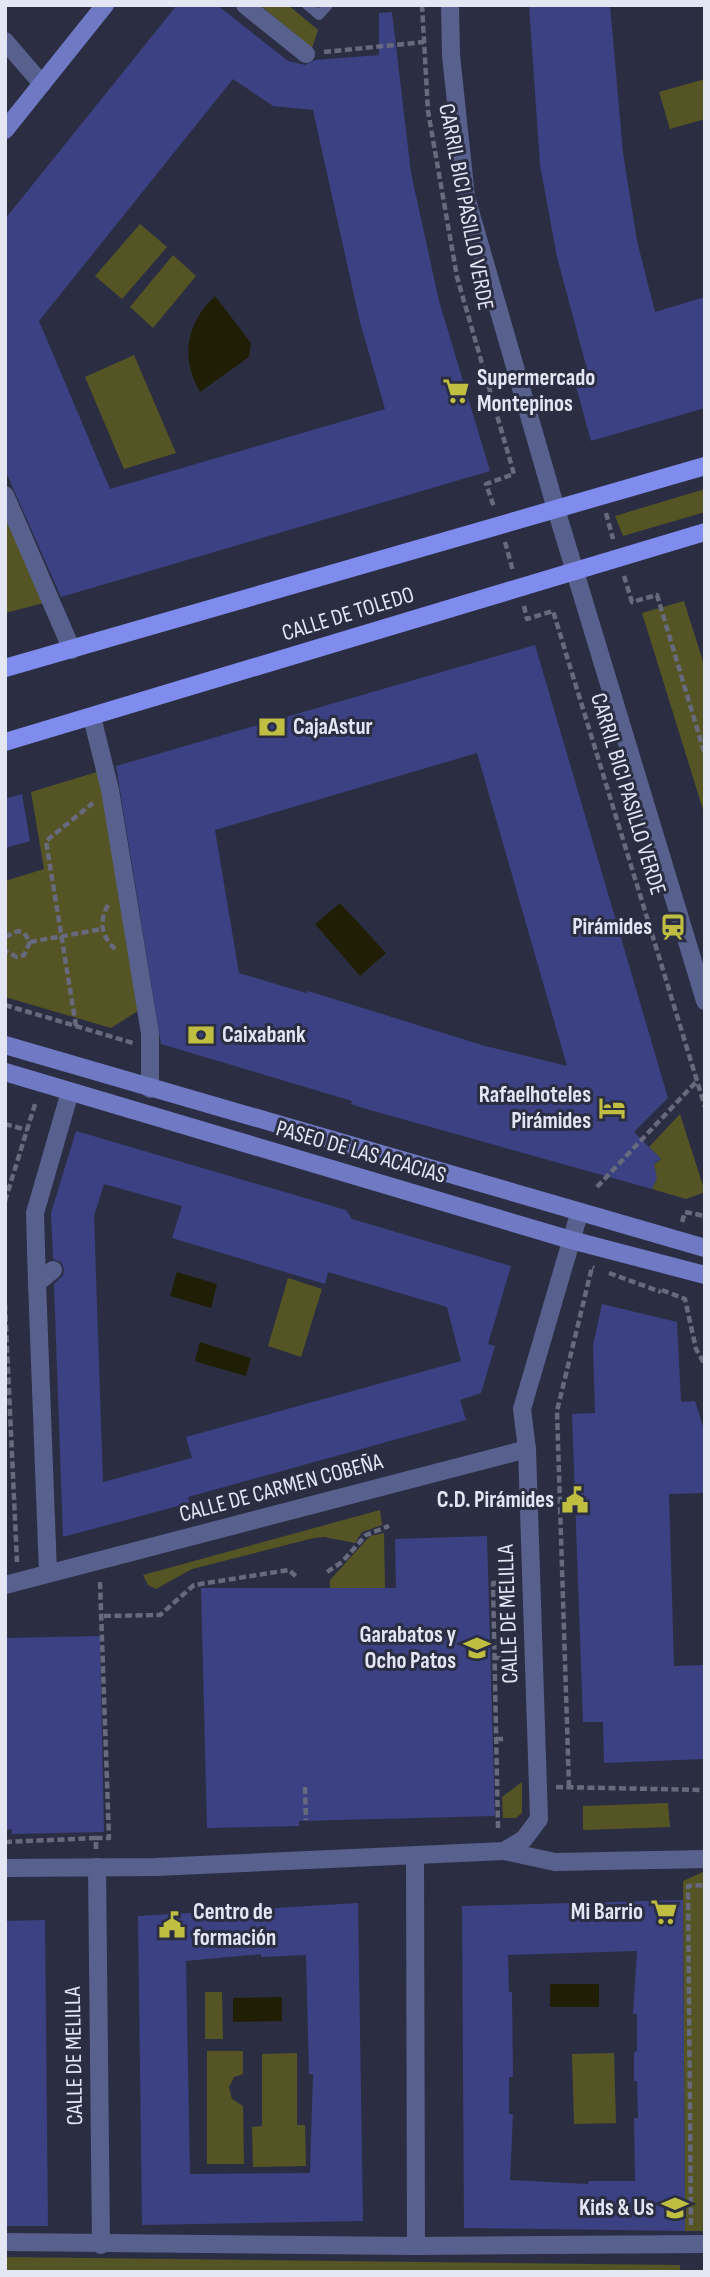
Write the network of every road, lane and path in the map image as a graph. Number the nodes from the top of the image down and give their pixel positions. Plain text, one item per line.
1 (106, 5) edge
2 (245, 5) edge
3 (307, 5) edge
4 (328, 5) edge
5 (422, 5) edge
6 (450, 5) edge
7 (5, 41) edge
8 (424, 42) junction
9 (306, 54) joint
10 (42, 84) junction
11 (5, 130) edge
12 (705, 466) edge
13 (5, 495) edge
14 (556, 509) junction
15 (495, 513) dead end
16 (606, 513) dead end
17 (705, 532) edge
18 (615, 543) dead end
19 (507, 549) dead end
20 (512, 568) dead end
21 (575, 570) junction
22 (622, 572) dead end
23 (524, 606) dead end
24 (72, 650) junction
25 (5, 668) edge
26 (92, 717) junction
27 (5, 741) edge
28 (705, 755) edge
29 (110, 790) junction
30 (102, 929) dead end
31 (62, 935) junction
32 (5, 937) edge
33 (30, 942) junction
34 (5, 951) edge
35 (705, 1001) edge
36 (5, 1005) edge
37 (76, 1026) junction
38 (5, 1045) edge
39 (150, 1048) junction
40 (5, 1072) edge
41 (697, 1081) junction
42 (41, 1083) junction
43 (150, 1089) junction
44 (70, 1092) junction
45 (705, 1107) edge
46 (5, 1124) edge
47 (27, 1130) junction
48 (597, 1187) dead end
49 (5, 1201) edge
50 (685, 1212) dead end
51 (579, 1214) junction
52 (705, 1216) edge
53 (571, 1240) junction
54 (705, 1248) edge
55 (53, 1270) dead end
56 (705, 1275) edge
57 (37, 1283) junction
58 (663, 1285) dead end
59 (661, 1292) junction
60 (5, 1304) edge
61 (705, 1365) edge
62 (527, 1449) junction
63 (389, 1526) dead end
64 (327, 1572) dead end
65 (48, 1573) junction
66 (298, 1578) dead end
67 (503, 1582) dead end
68 (11, 1583) edge
69 (102, 1586) dead end
70 (104, 1616) junction
71 (494, 1658) junction
72 (504, 1658) dead end
73 (496, 1739) junction
74 (506, 1739) dead end
75 (304, 1787) dead end
76 (538, 1787) junction
77 (569, 1787) junction
78 (705, 1790) edge
79 (306, 1820) dead end
80 (498, 1828) dead end
81 (96, 1838) junction
82 (5, 1842) edge
83 (504, 1851) junction
84 (415, 1856) junction
85 (705, 1859) edge
86 (97, 1867) junction
87 (5, 1868) edge
88 (705, 1885) edge
89 (698, 2239) edge
90 (5, 2242) edge
91 (102, 2245) junction
92 (416, 2246) junction

1 - 10 main road
2 - 9 street
3 - 4 lane
5 - 8 path, CARRIL BICI PASILLO VERDE
6 - 14 street
7 - 10 street
8 - 9 path
8 - 15 path, CARRIL BICI PASILLO VERDE
10 - 11 main road
12 - 14 main road, CALLE DE TOLEDO
13 - 24 street
14 - 21 street
14 - 24 main road, CALLE DE TOLEDO
16 - 18 path
17 - 21 main road, CALLE DE TOLEDO
19 - 20 path
21 - 26 main road, CALLE DE TOLEDO
21 - 35 street
22 - 28 path
23 - 41 path, CARRIL BICI PASILLO VERDE
24 - 25 main road, CALLE DE TOLEDO
26 - 27 main road, CALLE DE TOLEDO
26 - 29 street
29 - 31 path
29 - 39 street
30 - 31 path
31 - 33 path
31 - 37 path
32 - 33 path
33 - 34 path
36 - 37 path
37 - 39 path
38 - 43 main road, PASEO DE LAS ACACIAS
39 - 43 street
40 - 42 main road, PASEO DE LAS ACACIAS
41 - 45 path, CARRIL BICI PASILLO VERDE
41 - 48 path
42 - 44 main road, PASEO DE LAS ACACIAS
42 - 47 path
43 - 51 main road, PASEO DE LAS ACACIAS
44 - 53 main road, PASEO DE LAS ACACIAS
44 - 57 street
46 - 47 path
47 - 49 path
50 - 52 path
51 - 53 street, CALLE DE MELILLA
51 - 54 main road, PASEO DE LAS ACACIAS
53 - 56 main road, PASEO DE LAS ACACIAS
53 - 62 street, CALLE DE MELILLA
55 - 57 street
57 - 65 street
58 - 59 path
59 - 61 path
59 - 77 path
60 - 68 path
62 - 65 street, CALLE DE CARMEN COBEÑA
62 - 76 street, CALLE DE MELILLA
63 - 64 path
65 - 68 street, CALLE DE CARMEN COBEÑA
66 - 70 path
67 - 71 path
69 - 70 path
70 - 81 path
71 - 72 path
71 - 73 path
73 - 74 path
73 - 80 path
75 - 79 path
76 - 77 path
76 - 83 street, CALLE DE MELILLA
77 - 78 path
81 - 82 path
81 - 86 path
83 - 84 street
83 - 85 street
84 - 86 street
84 - 92 street
86 - 87 street
86 - 91 street, CALLE DE MELILLA
88 - 89 path
89 - 92 street
90 - 91 street
91 - 92 street

